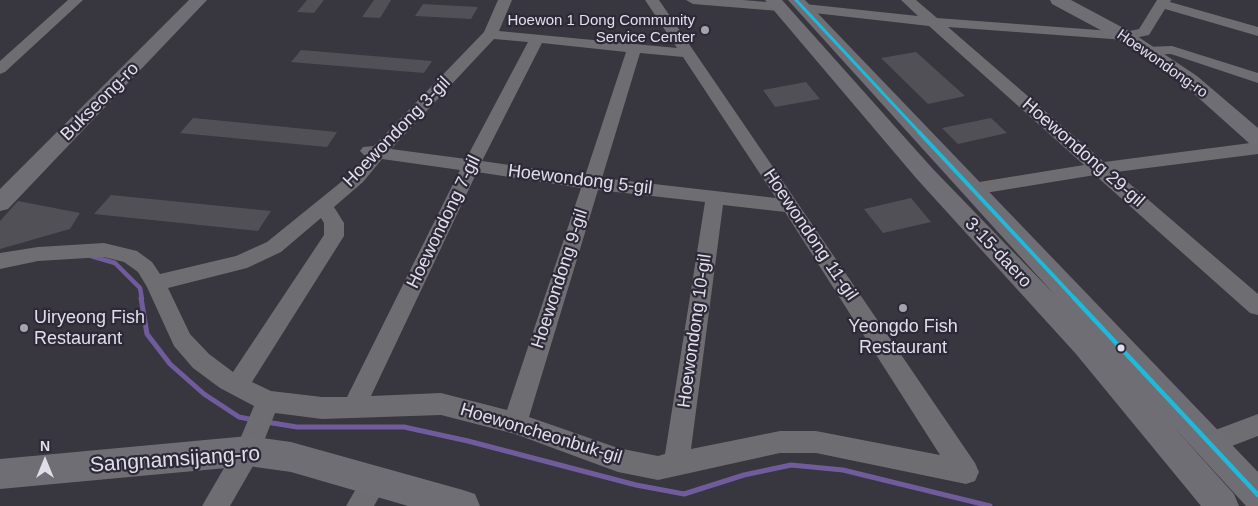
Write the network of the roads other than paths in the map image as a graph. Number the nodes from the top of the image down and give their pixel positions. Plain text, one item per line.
1 (76, 0) edge
2 (200, 0) edge
3 (505, 0) edge
4 (652, 0) edge
5 (693, 0) edge
6 (908, 0) edge
7 (1058, 0) edge
8 (1163, 2) edge
9 (788, 4) edge
10 (933, 22) junction
11 (1258, 32) edge
12 (490, 34) junction
13 (1125, 36) junction
14 (537, 39) junction
15 (634, 48) junction
16 (1146, 51) junction
17 (687, 54) junction
18 (0, 69) edge
19 (1258, 78) edge
20 (1258, 139) edge
21 (1258, 148) edge
22 (373, 152) junction
23 (471, 166) junction
24 (1099, 168) junction
25 (591, 183) junction
26 (973, 189) junction
27 (715, 196) junction
28 (0, 203) edge
29 (323, 205) junction
30 (791, 206) junction
31 (0, 261) edge
32 (156, 284) junction
33 (1258, 307) edge
34 (237, 386) junction
35 (354, 406) junction
36 (259, 424) junction
37 (515, 424) junction
38 (1258, 425) edge
39 (1210, 443) junction
40 (676, 465) junction
41 (966, 472) joint
42 (0, 474) edge
43 (376, 479) junction
44 (1258, 495) edge
45 (215, 506) edge
46 (359, 506) edge
47 (463, 506) edge
48 (1222, 506) edge

1 - 18 street
2 - 28 main road, Bukseong-ro
3 - 12 street, Hoewondong 3-gil
4 - 17 street, Hoewondong 11-gil
5 - 9 street
6 - 10 street, Hoewondong 29-gil
7 - 13 main road, Hoewondong-ro
8 - 11 street
8 - 13 street
9 - 10 street
9 - 26 main road, 3·15-daero
9 - 48 main road, 3·15-daero
10 - 13 street
10 - 24 street, Hoewondong 29-gil
12 - 14 street
12 - 22 street, Hoewondong 3-gil
13 - 16 main road, Hoewondong-ro
14 - 15 street
14 - 23 street, Hoewondong 7-gil
15 - 17 street
15 - 25 street, Hoewondong 9-gil
16 - 19 street
16 - 20 main road, Hoewondong-ro
17 - 30 street, Hoewondong 11-gil
21 - 24 street
22 - 23 street, Hoewondong 5-gil
22 - 29 street, Hoewondong 3-gil
23 - 25 street, Hoewondong 5-gil
23 - 35 street, Hoewondong 7-gil
24 - 26 street
24 - 33 street, Hoewondong 29-gil
25 - 27 street, Hoewondong 5-gil
25 - 37 street, Hoewondong 9-gil
26 - 39 main road, 3·15-daero
27 - 30 street, Hoewondong 5-gil
27 - 40 street, Hoewondong 10-gil
29 - 32 street, Hoewondong 3-gil
29 - 34 street
30 - 41 street, Hoewondong 11-gil
31 - 32 street, Hoewoncheonbuk-gil
32 - 34 street, Hoewoncheonbuk-gil
34 - 36 street, Hoewoncheonbuk-gil
35 - 36 street, Hoewoncheonbuk-gil
35 - 37 street, Hoewoncheonbuk-gil
36 - 42 main road, Sangnamsijang-ro
36 - 43 main road, Sangnamsijang-ro
36 - 45 street
37 - 40 street, Hoewoncheonbuk-gil
38 - 39 street
39 - 44 main road, 3·15-daero
40 - 41 street, Hoewoncheonbuk-gil
43 - 46 street
43 - 47 main road, Sangnamsijang-ro

